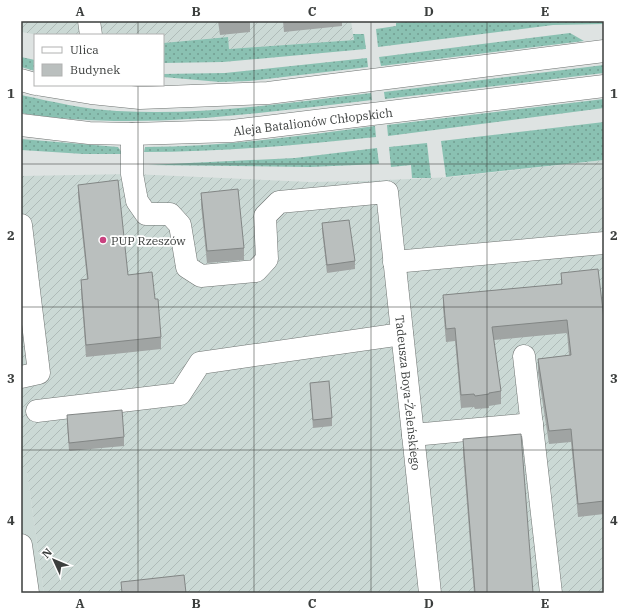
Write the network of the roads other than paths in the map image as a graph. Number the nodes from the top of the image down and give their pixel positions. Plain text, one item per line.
1 (89, 21) edge
2 (91, 34) edge
3 (604, 51) edge
4 (21, 80) edge
5 (34, 84) edge
6 (54, 86) edge
7 (604, 86) edge
8 (92, 89) edge
9 (21, 125) edge
10 (132, 134) junction
11 (21, 224) edge
12 (604, 243) edge
13 (394, 262) junction
14 (402, 334) junction
15 (524, 356) dead end
16 (21, 377) edge
17 (37, 411) dead end
18 (532, 424) junction
19 (413, 435) junction
20 (21, 545) edge
21 (28, 593) edge
22 (430, 593) edge
23 (551, 593) edge

1 - 2 main road
3 - 8 main road
4 - 5 main road
6 - 8 main road
7 - 10 main road, Aleja Batalionów Chłopskich
9 - 10 main road, Aleja Batalionów Chłopskich
10 - 13 main road, Tadeusza Boya-Żeleńskiego
11 - 16 main road
12 - 13 main road
13 - 14 main road, Tadeusza Boya-Żeleńskiego
14 - 17 main road
14 - 19 main road, Tadeusza Boya-Żeleńskiego
15 - 18 main road
18 - 19 main road
18 - 23 main road
19 - 22 main road, Tadeusza Boya-Żeleńskiego
20 - 21 main road

